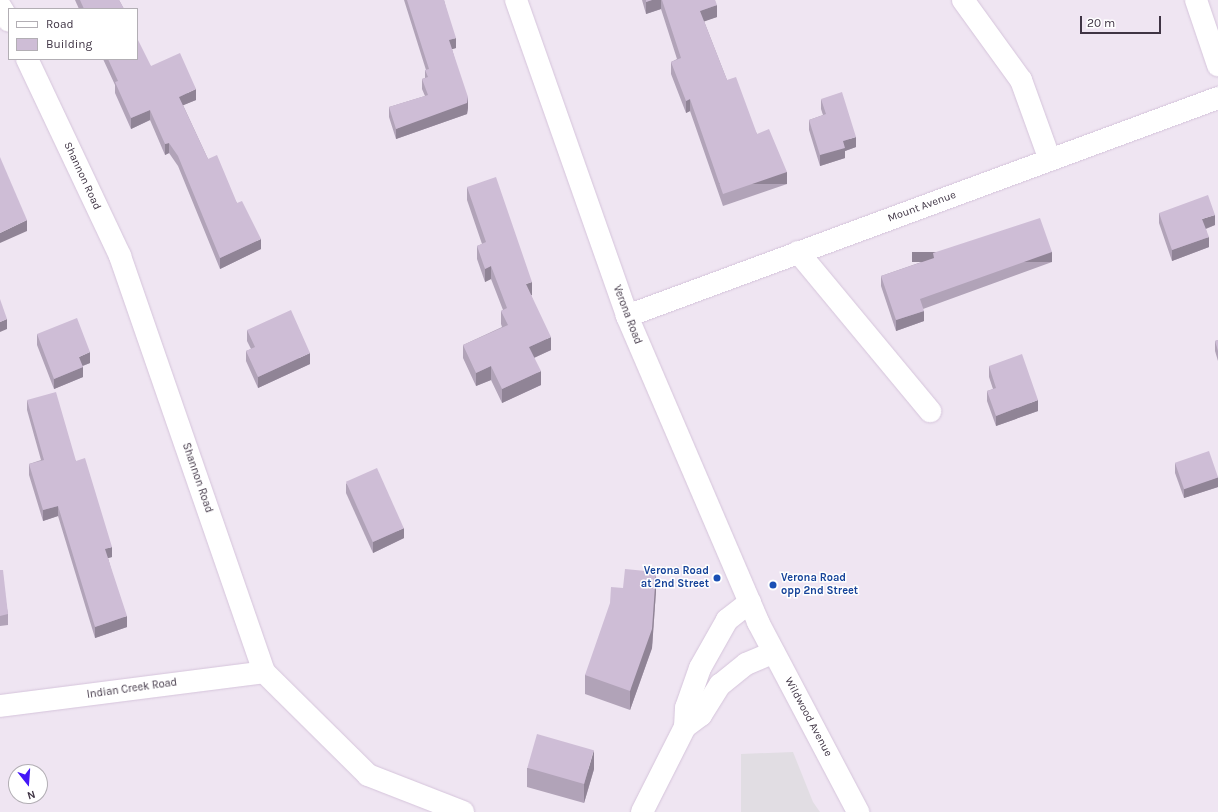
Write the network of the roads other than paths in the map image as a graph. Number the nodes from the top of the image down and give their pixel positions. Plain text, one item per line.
1 (516, 0) edge
2 (963, 0) edge
3 (1196, 0) edge
4 (27, 60) edge
5 (1218, 65) edge
6 (1218, 98) edge
7 (1050, 160) junction
8 (798, 252) junction
9 (626, 316) junction
10 (930, 410) dead end
11 (750, 602) junction
12 (758, 622) joint
13 (774, 652) junction
14 (264, 672) junction
15 (0, 706) edge
16 (685, 727) junction
17 (463, 812) edge
18 (642, 812) edge
19 (858, 812) edge

1 - 9 street, Verona Road
2 - 7 street
3 - 5 street
4 - 14 street, Shannon Road
6 - 7 street, Mount Avenue
7 - 8 street, Mount Avenue
8 - 9 street, Mount Avenue
8 - 10 street
9 - 11 street, Verona Road
11 - 12 street, Verona Road
11 - 16 street
12 - 13 street, Wildwood Avenue
13 - 16 street
13 - 19 street, Wildwood Avenue
14 - 15 street, Indian Creek Road
14 - 17 street, Shannon Road
16 - 18 street

